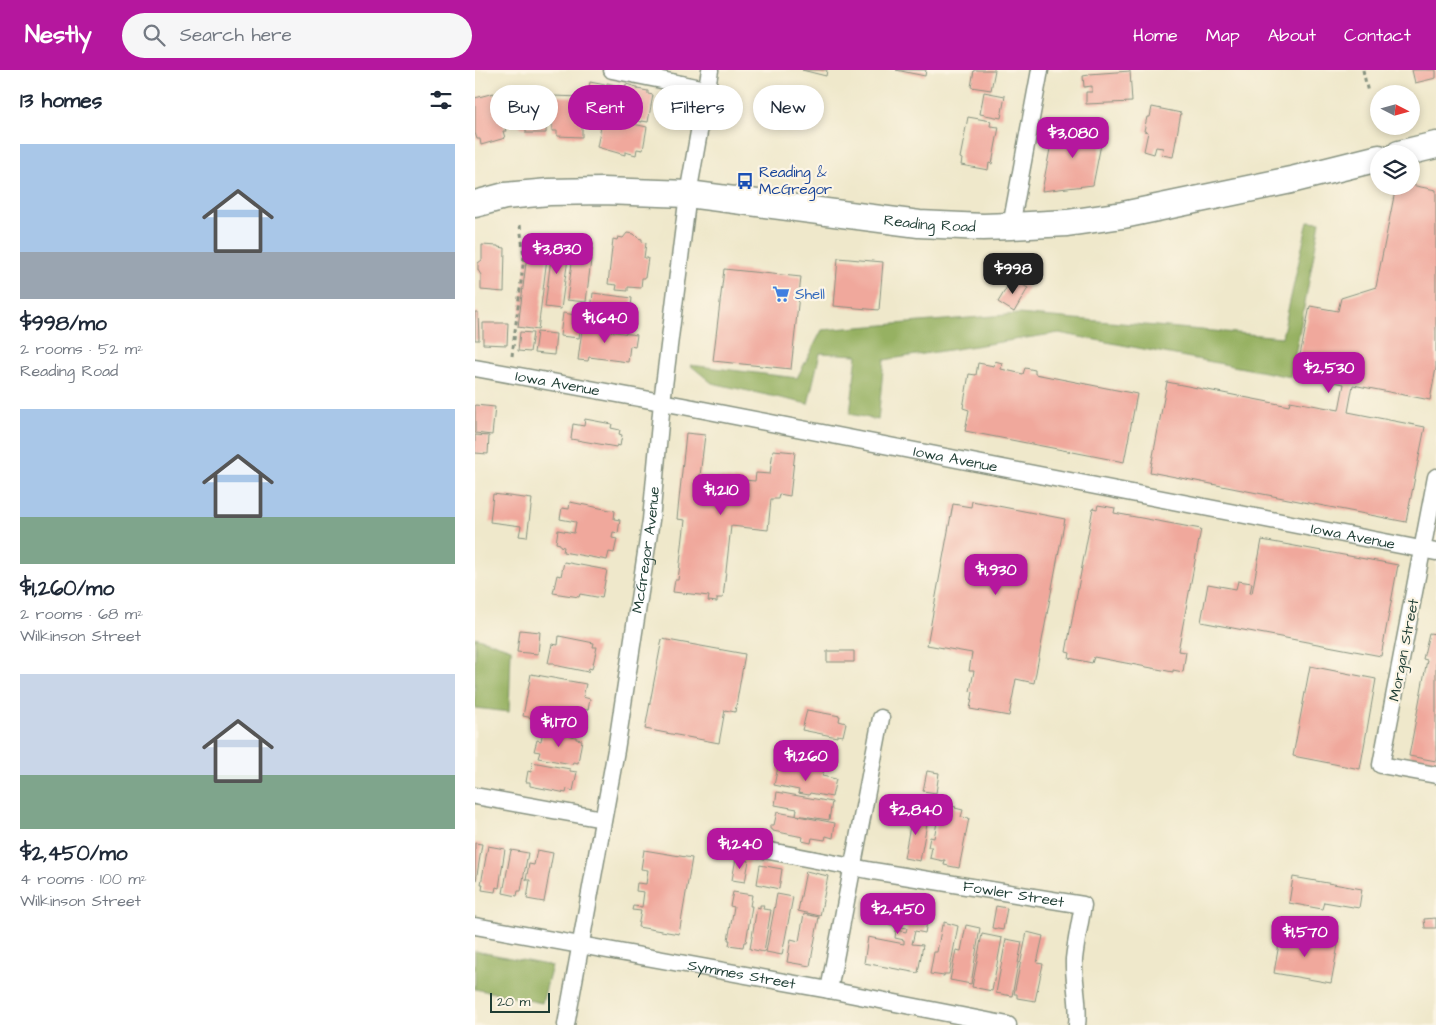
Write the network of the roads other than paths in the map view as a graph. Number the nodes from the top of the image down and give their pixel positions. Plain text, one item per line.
1 (612, 70) edge
2 (710, 70) edge
3 (1040, 70) edge
4 (686, 85) edge
5 (707, 85) edge
6 (699, 130) edge
7 (1436, 146) edge
8 (1420, 149) edge
9 (1370, 160) edge
10 (688, 194) junction
11 (475, 204) edge
12 (1011, 226) junction
13 (475, 368) edge
14 (662, 402) junction
15 (1436, 477) edge
16 (1429, 551) edge
17 (881, 718) dead end
18 (1436, 776) edge
19 (475, 796) edge
20 (603, 819) junction
21 (739, 845) dead end
22 (852, 867) junction
23 (475, 926) edge
24 (580, 945) junction
25 (829, 990) junction
26 (565, 1025) edge
27 (1008, 1025) edge
28 (1077, 1025) edge

1 - 4 street
2 - 5 street, McGregor Avenue
3 - 12 street
6 - 10 street, McGregor Avenue
7 - 8 main road
9 - 12 main road, Reading Road
10 - 11 main road, Reading Road
10 - 12 main road, Reading Road
10 - 14 street, McGregor Avenue
13 - 14 street, Iowa Avenue
14 - 16 street, Iowa Avenue
14 - 20 street, McGregor Avenue
15 - 16 street, Morgan Street
16 - 18 street, Morgan Street
17 - 22 street
19 - 20 street
20 - 24 street, McGregor Avenue
21 - 22 street, Fowler Street
22 - 25 street
22 - 28 street, Fowler Street
23 - 24 street, Symmes Street
24 - 25 street, Symmes Street
24 - 26 street, McGregor Avenue
25 - 27 street, Symmes Street

